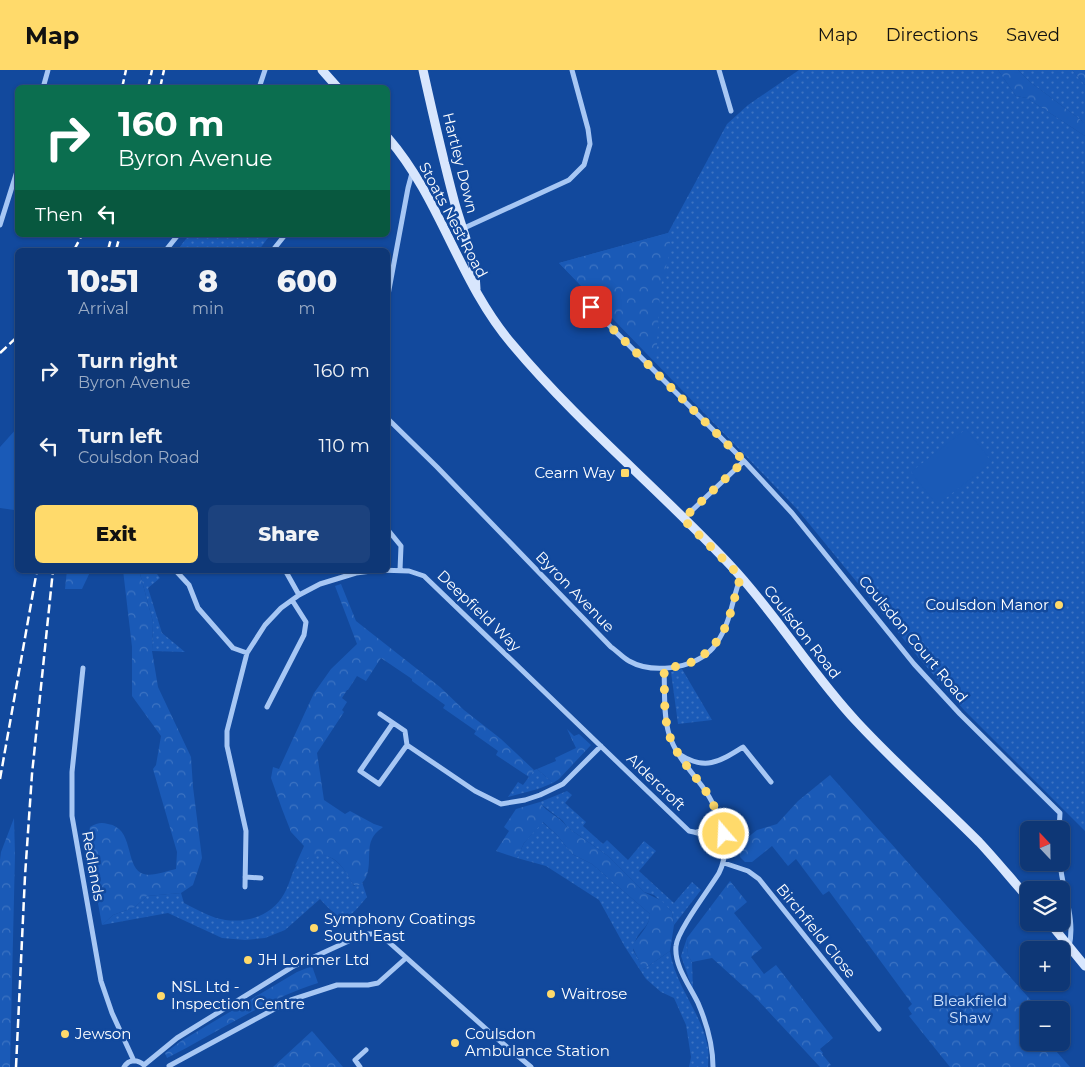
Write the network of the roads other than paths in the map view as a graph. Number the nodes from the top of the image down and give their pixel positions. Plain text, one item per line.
1 (48, 70) edge
2 (265, 70) edge
3 (322, 70) edge
4 (423, 70) edge
5 (572, 70) edge
6 (719, 70) edge
7 (44, 85) edge
8 (261, 85) edge
9 (335, 85) edge
10 (731, 111) dead end
11 (390, 141) edge
12 (413, 171) junction
13 (15, 178) edge
14 (0, 225) edge
15 (462, 228) junction
16 (176, 237) edge
17 (283, 237) edge
18 (168, 248) edge
19 (275, 248) edge
20 (390, 284) edge
21 (476, 292) junction
22 (578, 294) dead end
23 (390, 421) edge
24 (744, 461) junction
25 (683, 519) junction
26 (390, 532) edge
27 (390, 570) edge
28 (400, 570) junction
29 (178, 573) edge
30 (287, 573) edge
31 (356, 573) edge
32 (741, 577) junction
33 (299, 595) junction
34 (292, 600) junction
35 (247, 653) junction
36 (83, 668) dead end
37 (664, 669) junction
38 (267, 707) dead end
39 (380, 714) dead end
40 (393, 723) junction
41 (407, 745) junction
42 (601, 746) junction
43 (679, 754) junction
44 (770, 782) dead end
45 (718, 814) junction
46 (1060, 821) edge
47 (697, 832) junction
48 (724, 850) junction
49 (724, 863) junction
50 (1061, 871) edge
51 (245, 877) junction
52 (261, 878) dead end
53 (245, 887) dead end
54 (1020, 889) edge
55 (1056, 931) edge
56 (1064, 941) edge
57 (1070, 943) edge
58 (1070, 948) edge
59 (406, 958) junction
60 (1085, 966) edge
61 (879, 1029) dead end
62 (366, 1050) dead end
63 (134, 1060) junction
64 (144, 1066) edge
65 (169, 1066) dead end
66 (124, 1067) edge
67 (360, 1067) edge
68 (531, 1067) edge
69 (712, 1067) edge

1 - 7 street
2 - 8 street
3 - 9 main road
4 - 15 main road, Hartley Down
5 - 15 street
6 - 10 street
11 - 12 main road, Stoats Nest Road
12 - 20 street
12 - 21 main road, Stoats Nest Road
13 - 14 street
15 - 21 main road, Hartley Down
16 - 18 street
17 - 19 street
21 - 25 main road, Coulsdon Road
22 - 24 street
23 - 37 street, Byron Avenue
24 - 25 street
24 - 46 street, Coulsdon Court Road
25 - 32 main road, Coulsdon Road
26 - 28 street
27 - 28 street, Deepfield Way
28 - 42 street, Deepfield Way
29 - 35 street
30 - 33 street
31 - 33 street, Deepfield Way
32 - 37 street, Byron Avenue
32 - 54 main road, Coulsdon Road
33 - 34 street, Deepfield Way
34 - 35 street, Deepfield Way
34 - 38 street
35 - 51 street, Deepfield Way
36 - 63 street, Redlands
37 - 43 street
39 - 40 street
40 - 41 street
40 - 41 street
41 - 42 street
42 - 47 street, Aldercroft
43 - 44 street
43 - 45 street
45 - 47 street
45 - 48 street
47 - 48 street, Aldercroft
48 - 49 street
49 - 61 street, Birchfield Close
49 - 69 street
50 - 57 street
51 - 52 street
51 - 53 street, Deepfield Way
55 - 56 main road
58 - 60 main road
59 - 64 street
59 - 65 street
59 - 68 street
62 - 67 street
63 - 64 street
63 - 66 street

